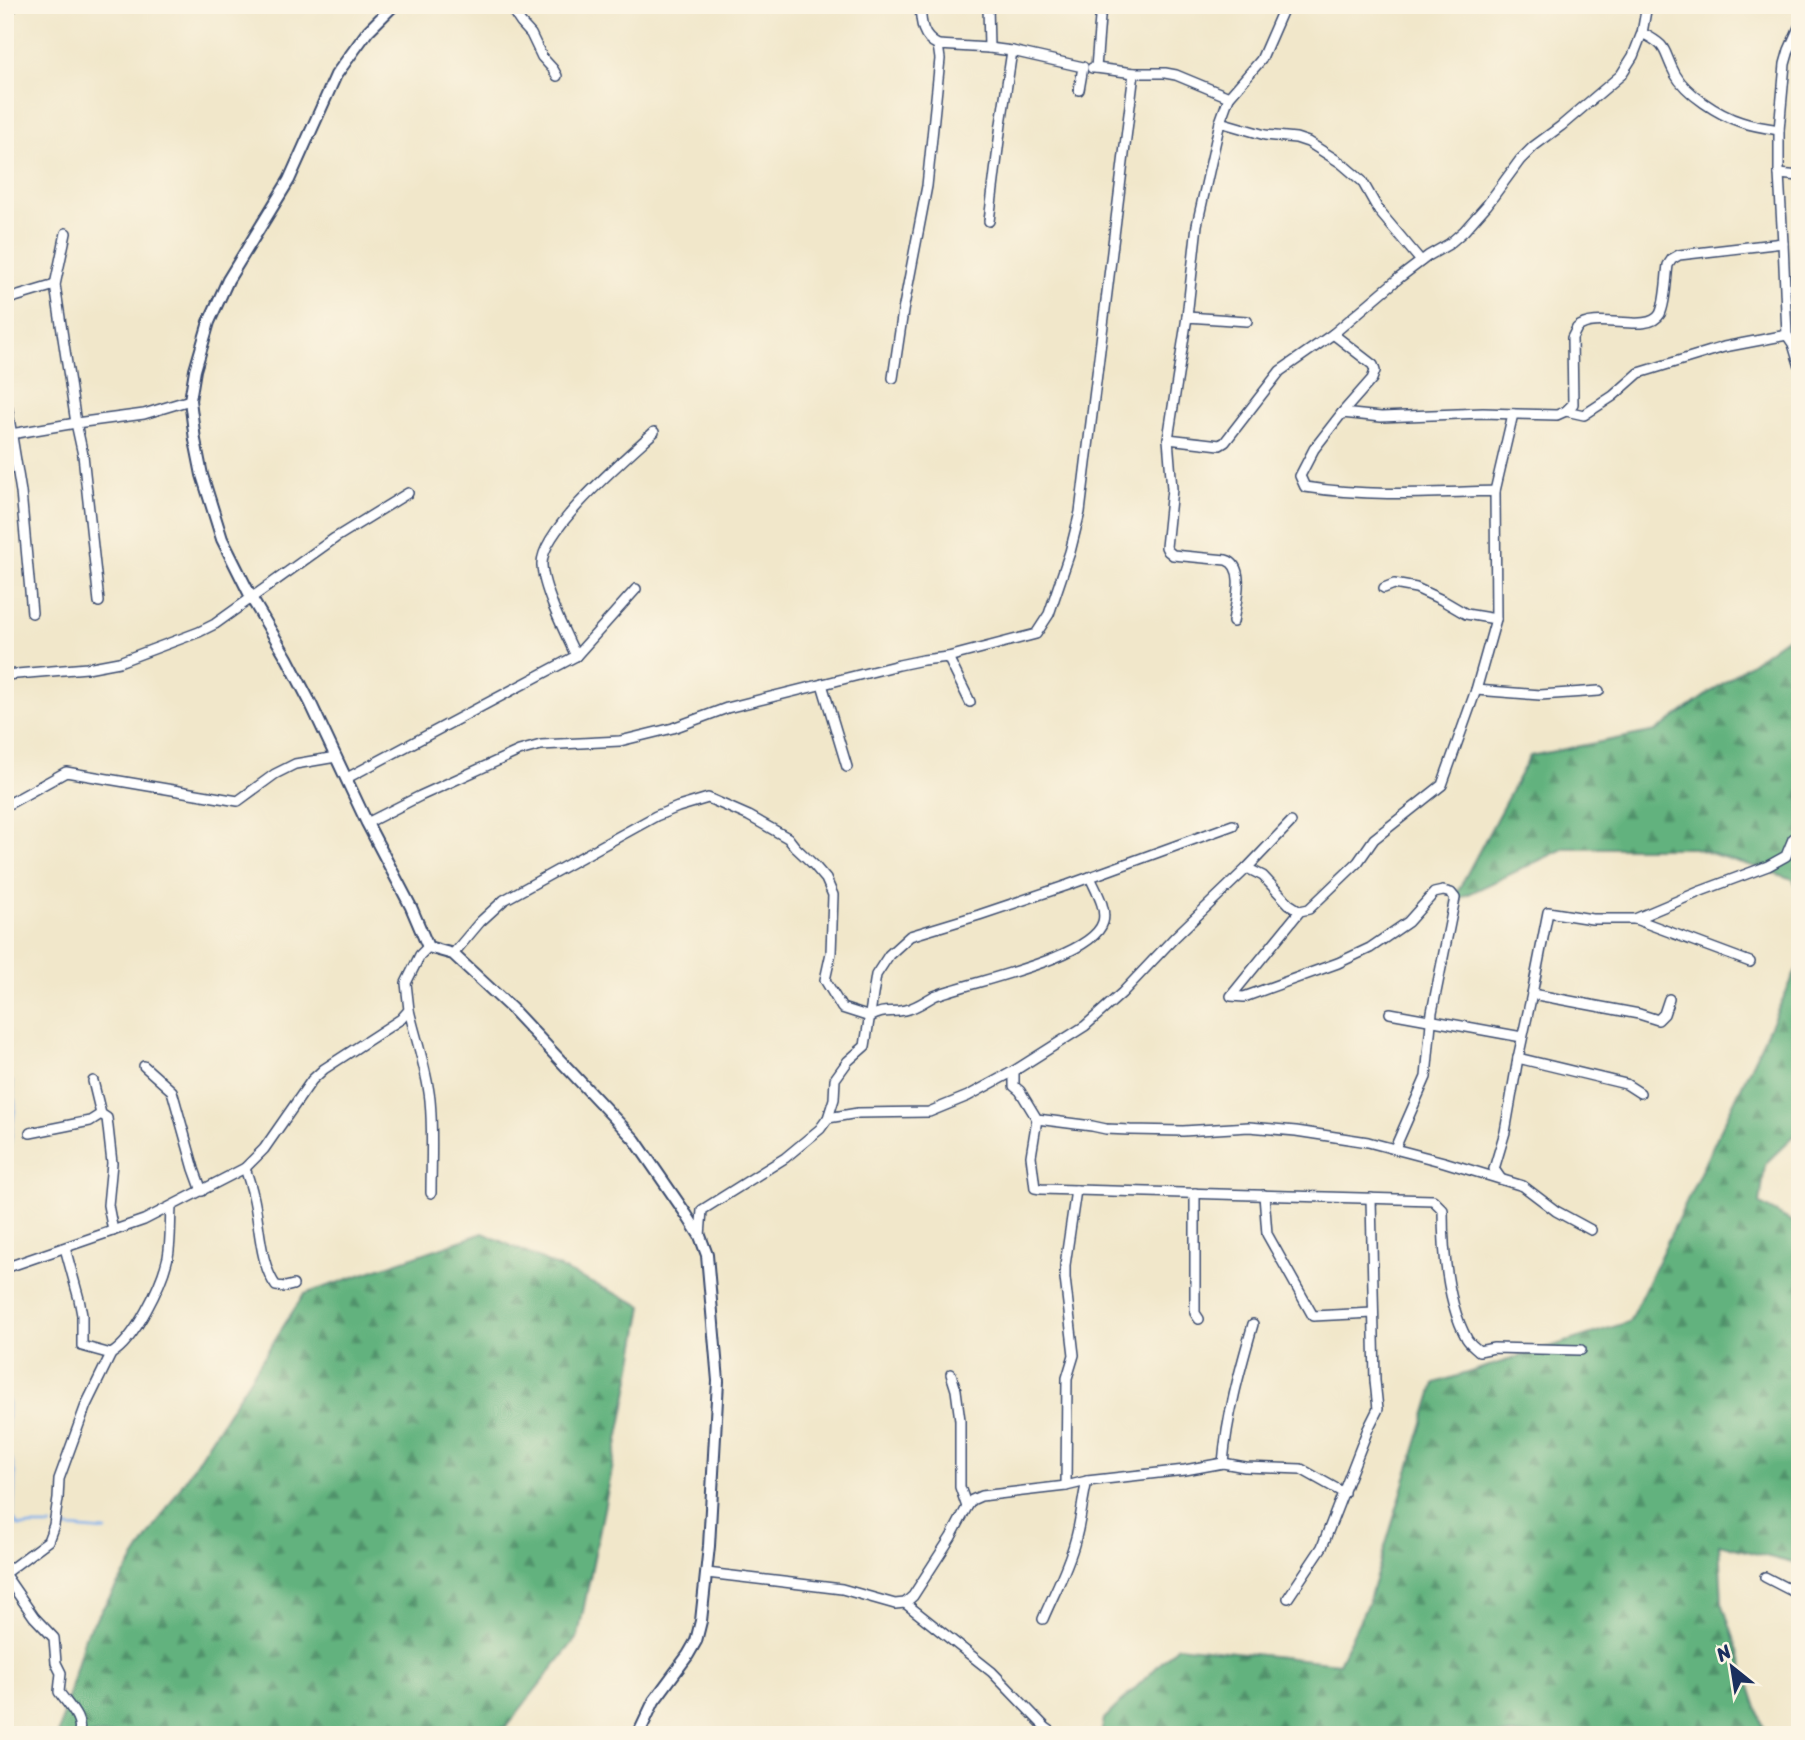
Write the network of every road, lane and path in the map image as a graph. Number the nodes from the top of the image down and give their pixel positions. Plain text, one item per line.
1 (16, 5) edge
2 (394, 5) edge
3 (509, 5) edge
4 (920, 5) edge
5 (988, 5) edge
6 (1101, 5) edge
7 (1285, 5) edge
8 (1647, 5) edge
9 (5, 10) edge
10 (1800, 25) edge
11 (1642, 33) junction
12 (937, 45) junction
13 (989, 48) junction
14 (1012, 51) junction
15 (1083, 67) junction
16 (1096, 68) junction
17 (1134, 73) junction
18 (557, 76) dead end
19 (1079, 90) dead end
20 (1229, 97) junction
21 (1220, 122) junction
22 (1779, 130) junction
23 (1779, 174) junction
24 (1800, 176) edge
25 (989, 220) dead end
26 (66, 233) dead end
27 (1783, 243) junction
28 (1421, 261) junction
29 (55, 285) junction
30 (5, 300) edge
31 (1186, 317) junction
32 (1247, 321) dead end
33 (1333, 334) junction
34 (1787, 335) junction
35 (1800, 368) edge
36 (893, 378) dead end
37 (5, 393) edge
38 (190, 400) junction
39 (1566, 411) junction
40 (1342, 413) junction
41 (1513, 414) junction
42 (76, 423) junction
43 (654, 432) dead end
44 (8, 435) edge
45 (1168, 439) junction
46 (1494, 491) junction
47 (408, 493) dead end
48 (1384, 588) dead end
49 (636, 589) dead end
50 (252, 599) junction
51 (99, 602) dead end
52 (32, 613) dead end
53 (1496, 619) junction
54 (1233, 622) dead end
55 (576, 656) junction
56 (948, 657) junction
57 (5, 675) edge
58 (822, 684) junction
59 (1476, 690) junction
60 (1599, 691) dead end
61 (970, 702) dead end
62 (335, 757) junction
63 (847, 767) dead end
64 (347, 778) junction
65 (5, 806) edge
66 (366, 822) junction
67 (1291, 822) dead end
68 (1233, 825) dead end
69 (1800, 833) edge
70 (1247, 868) junction
71 (1090, 877) junction
72 (1300, 911) junction
73 (1635, 919) junction
74 (428, 947) junction
75 (453, 954) junction
76 (1750, 962) dead end
77 (1532, 994) junction
78 (1669, 999) dead end
79 (409, 1010) junction
80 (1390, 1013) dead end
81 (870, 1017) junction
82 (1432, 1019) junction
83 (1522, 1037) junction
84 (1518, 1058) junction
85 (144, 1066) dead end
86 (1014, 1071) junction
87 (93, 1081) dead end
88 (1640, 1093) dead end
89 (102, 1114) junction
90 (828, 1118) junction
91 (1037, 1119) junction
92 (30, 1133) dead end
93 (1395, 1148) junction
94 (245, 1168) junction
95 (1501, 1180) junction
96 (1076, 1190) junction
97 (202, 1191) junction
98 (1195, 1192) junction
99 (431, 1194) dead end
100 (1264, 1195) junction
101 (1371, 1198) junction
102 (171, 1208) junction
103 (1591, 1230) dead end
104 (113, 1231) junction
105 (700, 1236) junction
106 (65, 1248) junction
107 (5, 1268) edge
108 (293, 1285) dead end
109 (1373, 1313) junction
110 (1199, 1319) dead end
111 (1253, 1324) dead end
112 (1581, 1350) dead end
113 (111, 1354) junction
114 (951, 1374) dead end
115 (1223, 1463) junction
116 (1087, 1481) junction
117 (1066, 1486) junction
118 (1344, 1493) junction
119 (967, 1507) junction
120 (707, 1573) junction
121 (5, 1574) edge
122 (1765, 1577) dead end
123 (1800, 1595) edge
124 (1288, 1598) dead end
125 (905, 1603) junction
126 (1043, 1619) dead end
127 (78, 1735) edge
128 (638, 1735) edge
129 (1056, 1735) edge

1 - 9 street
2 - 38 street
3 - 18 street
4 - 12 street
5 - 13 street
6 - 16 street
7 - 20 street
8 - 11 street
10 - 22 street
11 - 22 street
11 - 28 street
12 - 13 street
12 - 36 street
13 - 14 street
14 - 15 street
14 - 25 street
15 - 16 street
15 - 19 street
16 - 17 street
17 - 20 street
17 - 56 street
20 - 21 street
21 - 28 street
21 - 31 street
22 - 23 street
23 - 24 street
23 - 27 street
26 - 29 street
27 - 34 street
27 - 39 street
28 - 33 street
29 - 30 street
29 - 42 street
31 - 32 street
31 - 45 street
33 - 40 street
33 - 45 street
34 - 35 street
34 - 39 street
37 - 44 street
38 - 42 street
38 - 50 street
39 - 41 street
40 - 41 street
40 - 46 street
41 - 46 street
42 - 44 street
42 - 51 street
43 - 55 street
44 - 52 street
45 - 54 street
46 - 53 street
47 - 50 street
48 - 53 street
49 - 55 street
50 - 57 street
50 - 62 street
53 - 59 street
55 - 64 street
56 - 58 street
56 - 61 street
58 - 63 street
58 - 66 street
59 - 60 street
59 - 72 street
62 - 64 street
62 - 65 street
64 - 66 street
66 - 74 street
67 - 70 street
68 - 71 street
69 - 73 street
70 - 72 street
70 - 86 street
71 - 81 street
71 - 81 street
72 - 82 street
73 - 76 street
73 - 77 street
74 - 75 street
74 - 79 street
75 - 81 street
75 - 105 street
77 - 78 street
77 - 83 street
79 - 94 street
79 - 99 street
80 - 82 street
81 - 90 street
82 - 83 street
82 - 93 street
83 - 84 street
84 - 88 street
84 - 95 street
85 - 97 street
86 - 90 street
86 - 91 street
87 - 89 street
89 - 92 street
89 - 104 street
90 - 105 street
91 - 93 street
91 - 96 street
93 - 95 street
94 - 97 street
94 - 108 street
95 - 103 street
96 - 98 street
96 - 117 street
97 - 102 street
98 - 100 street
98 - 110 street
100 - 101 street
100 - 109 street
101 - 109 street
101 - 112 street
102 - 104 street
102 - 113 street
104 - 106 street
105 - 120 street
106 - 107 street
106 - 113 street
109 - 118 street
111 - 115 street
113 - 121 street
114 - 119 street
115 - 116 street
115 - 118 street
116 - 117 street
116 - 126 street
117 - 119 street
118 - 124 street
119 - 125 street
120 - 125 street
120 - 128 street
121 - 127 street
122 - 123 street
125 - 129 street

